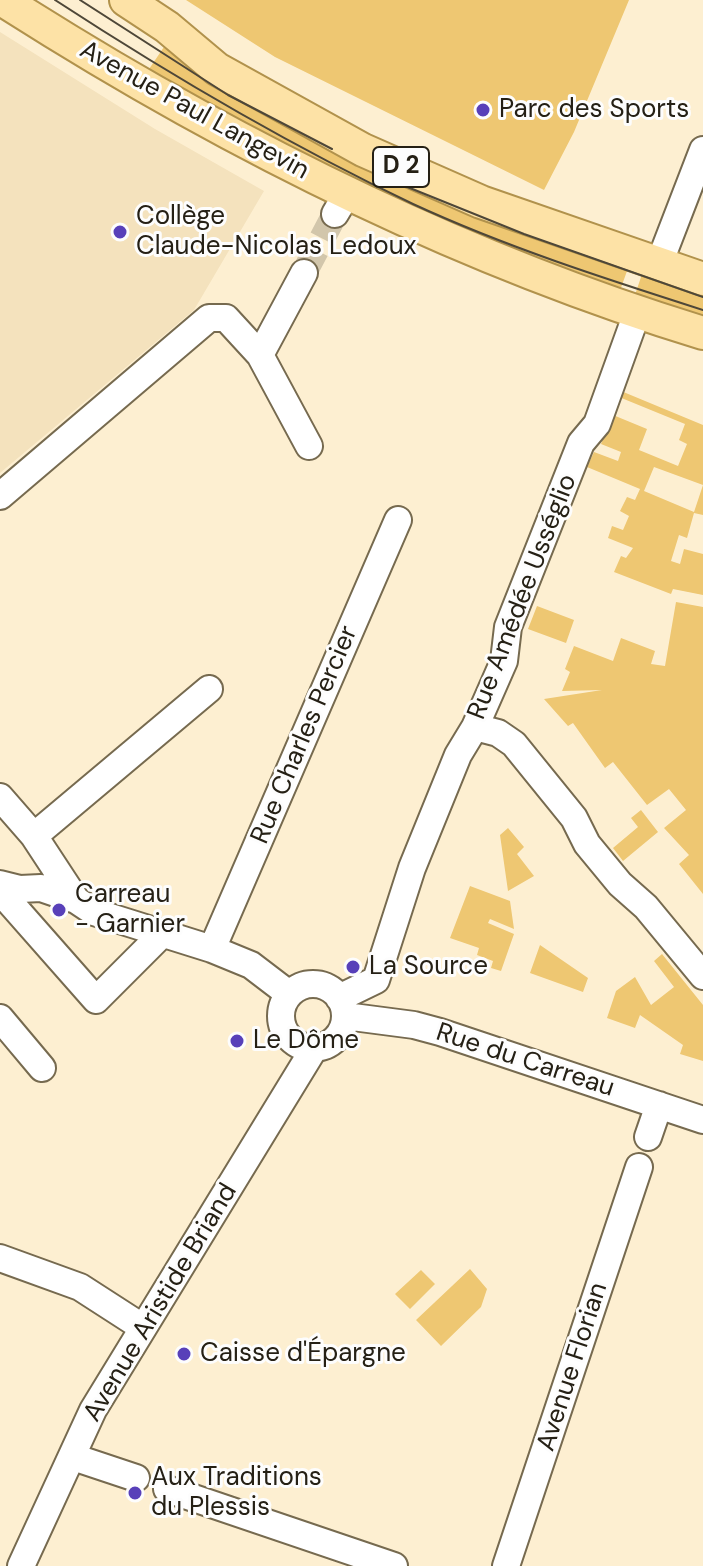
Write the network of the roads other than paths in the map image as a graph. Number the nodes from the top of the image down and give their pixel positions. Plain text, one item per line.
1 (3, 0) edge
2 (126, 0) edge
3 (703, 150) edge
4 (659, 264) junction
5 (304, 273) tunnel mouth
6 (703, 279) edge
7 (637, 313) junction
8 (703, 333) edge
9 (260, 355) junction
10 (309, 446) dead end
11 (0, 496) edge
12 (398, 520) dead end
13 (209, 689) dead end
14 (475, 727) junction
15 (0, 797) edge
16 (34, 836) junction
17 (0, 884) edge
18 (0, 891) edge
19 (76, 900) junction
20 (162, 934) junction
21 (212, 949) junction
22 (703, 976) edge
23 (289, 994) junction
24 (342, 1007) junction
25 (0, 1018) edge
26 (315, 1047) junction
27 (42, 1068) dead end
28 (659, 1105) junction
29 (703, 1120) edge
30 (648, 1137) dead end
31 (639, 1167) dead end
32 (0, 1258) edge
33 (142, 1327) junction
34 (73, 1457) junction
35 (136, 1478) dead end
36 (167, 1489) dead end
37 (21, 1566) edge
38 (394, 1566) edge
39 (506, 1566) edge

1 - 7 main road, Avenue Paul Langevin / D 2
2 - 4 main road, Avenue Paul Langevin / D 2
3 - 4 street
4 - 6 main road, Avenue Paul Langevin / D 2
5 - 9 street
7 - 8 main road, Avenue Paul Langevin / D 2
7 - 14 street, Rue Amédée Usséglio
9 - 10 street
9 - 11 street
12 - 21 street, Rue Charles Percier
13 - 16 street
14 - 22 street
14 - 24 street, Rue Amédée Usséglio
15 - 16 street
16 - 19 street
17 - 19 street
18 - 20 street
19 - 20 street
20 - 21 street
21 - 23 street
23 - 24 street
23 - 26 street
24 - 26 street
24 - 28 street, Rue du Carreau
25 - 27 street
26 - 33 street, Avenue Aristide Briand
28 - 29 street, Rue du Carreau
28 - 30 street
31 - 39 street, Avenue Florian
32 - 33 street
33 - 34 street, Avenue Aristide Briand
34 - 35 street
34 - 37 street, Avenue Aristide Briand
36 - 38 street

